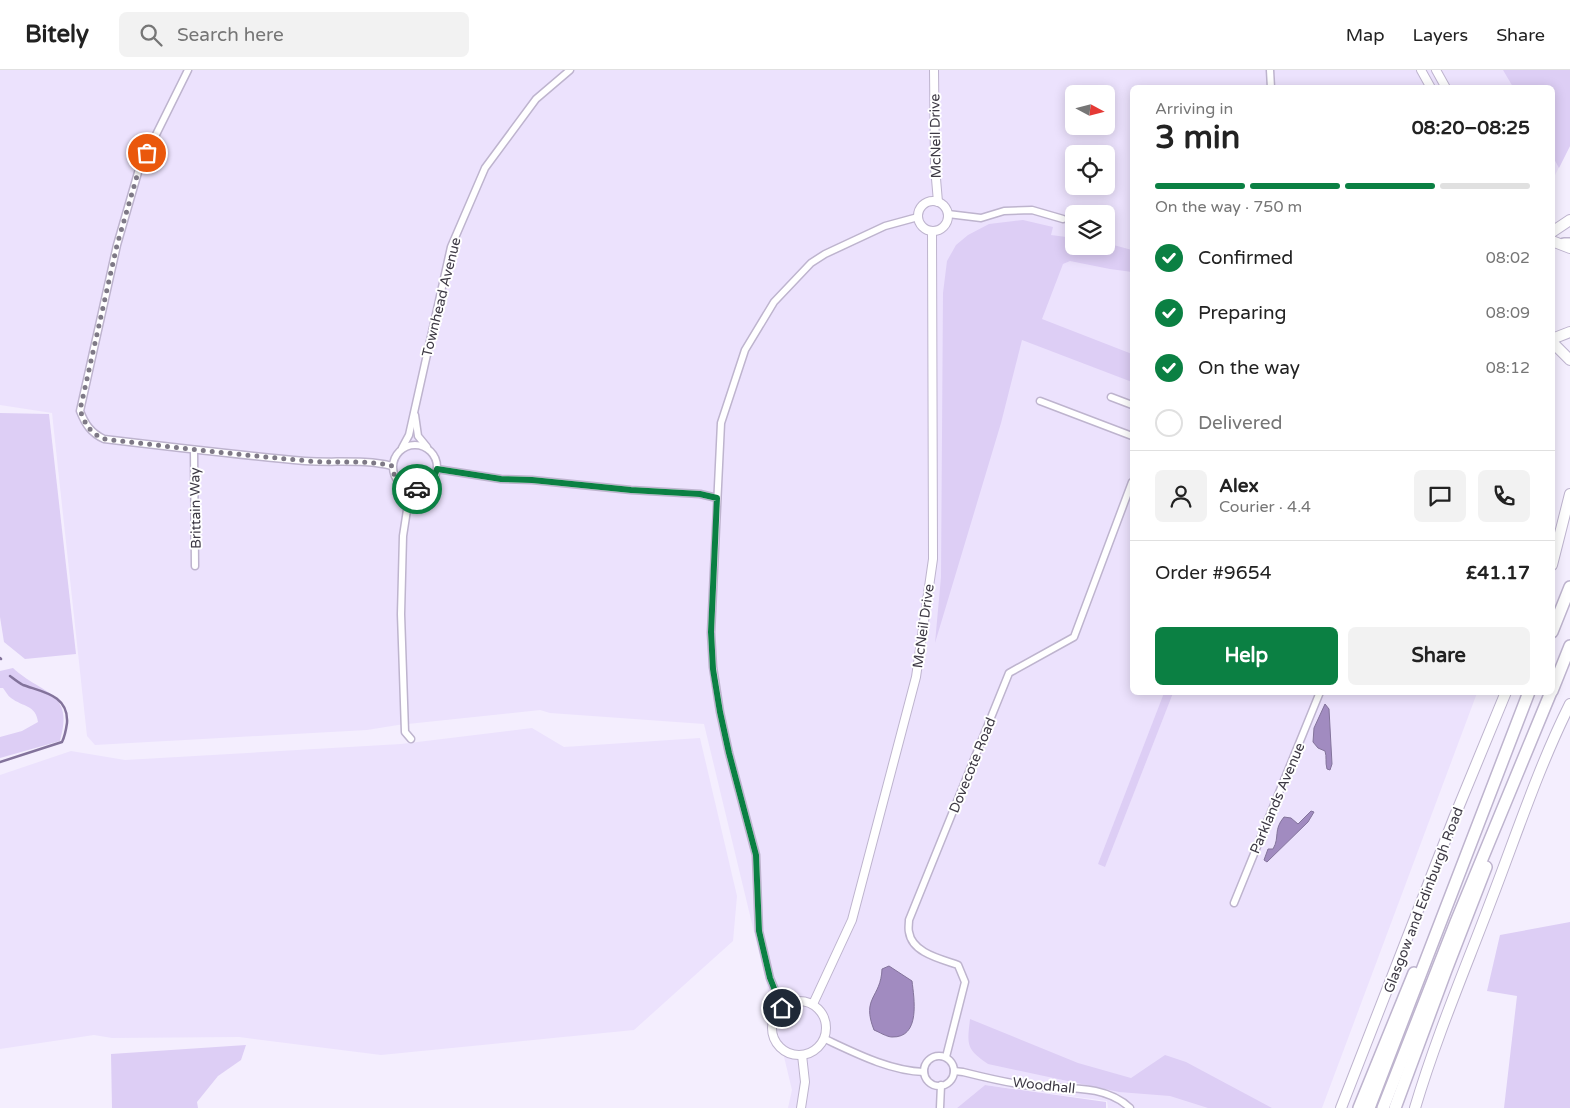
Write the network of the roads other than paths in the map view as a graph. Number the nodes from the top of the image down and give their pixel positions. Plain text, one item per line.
1 (188, 70) edge
2 (570, 70) edge
3 (934, 70) edge
4 (1270, 70) edge
5 (1420, 70) edge
6 (1436, 70) edge
7 (1271, 85) edge
8 (1429, 85) edge
9 (1444, 85) edge
10 (938, 202) junction
11 (948, 214) junction
12 (918, 217) junction
13 (1063, 219) dead end
14 (1570, 220) edge
15 (1555, 230) edge
16 (932, 231) junction
17 (1555, 242) edge
18 (1568, 245) edge
19 (1570, 332) edge
20 (1555, 339) edge
21 (1555, 343) edge
22 (1570, 360) edge
23 (1111, 397) dead end
24 (1040, 401) dead end
25 (1130, 404) edge
26 (414, 411) junction
27 (1130, 435) edge
28 (402, 448) junction
29 (428, 449) junction
30 (194, 450) junction
31 (392, 466) junction
32 (437, 469) junction
33 (406, 487) junction
34 (1130, 487) edge
35 (418, 489) junction
36 (1570, 494) edge
37 (717, 498) junction
38 (407, 510) junction
39 (1555, 553) edge
40 (195, 566) dead end
41 (1570, 587) edge
42 (1555, 624) edge
43 (1570, 646) edge
44 (1555, 685) edge
45 (1319, 695) edge
46 (1505, 695) edge
47 (1528, 695) edge
48 (1551, 695) edge
49 (1551, 695) edge
50 (1570, 704) edge
51 (411, 738) dead end
52 (1488, 798) junction
53 (1234, 903) dead end
54 (813, 1004) junction
55 (782, 1008) junction
56 (825, 1039) junction
57 (802, 1056) junction
58 (946, 1057) junction
59 (954, 1071) junction
60 (924, 1072) junction
61 (941, 1085) junction
62 (802, 1108) edge
63 (940, 1108) edge
64 (1130, 1108) edge
65 (1341, 1108) edge
66 (1359, 1108) edge
67 (1369, 1108) edge
68 (1383, 1108) edge
69 (1395, 1108) edge
70 (1416, 1108) edge

1 - 30 street, Brittain Way
2 - 26 street, Townhead Avenue
3 - 10 street, McNeil Drive
4 - 7 street
5 - 8 street
6 - 9 street
10 - 11 street
10 - 12 street
11 - 13 street
11 - 16 street
12 - 16 street
12 - 37 street
14 - 15 highway
16 - 54 street, McNeil Drive
17 - 18 highway
19 - 20 highway
21 - 22 highway
23 - 25 street
24 - 27 street
26 - 28 street, Townhead Avenue
26 - 29 street, Townhead Avenue
28 - 29 street
28 - 31 street
29 - 32 street
30 - 31 street, Brittain Way
30 - 40 street, Brittain Way
31 - 33 street
32 - 35 street
32 - 37 street
33 - 35 street
33 - 38 street
34 - 58 street, Dovecote Road
35 - 38 street
36 - 39 highway
37 - 55 street
38 - 51 street
41 - 42 highway
43 - 44 highway
45 - 53 street, Parklands Avenue
46 - 65 highway, Glasgow and Edinburgh Road
47 - 52 highway
48 - 68 highway
49 - 69 highway
50 - 70 highway
52 - 66 highway
52 - 67 highway
54 - 55 street
54 - 56 street
55 - 57 street
56 - 57 street
56 - 60 street
57 - 62 street
58 - 59 street
58 - 60 street
59 - 61 street
59 - 64 street, Woodhall
60 - 61 street
61 - 63 street

